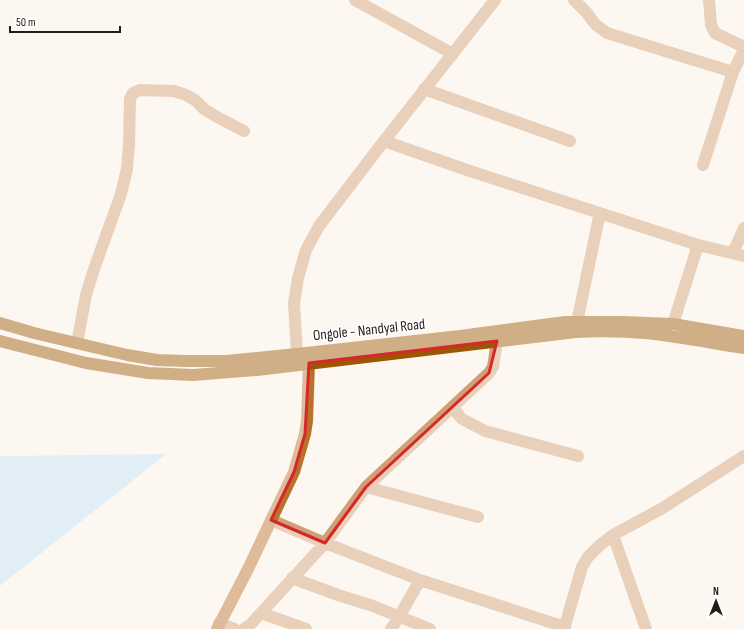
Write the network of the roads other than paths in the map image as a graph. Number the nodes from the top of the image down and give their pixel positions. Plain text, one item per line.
1 (355, 0) edge
2 (495, 0) edge
3 (574, 0) edge
4 (709, 0) edge
5 (744, 49) edge
6 (453, 54) junction
7 (733, 72) junction
8 (424, 89) junction
9 (244, 131) dead end
10 (384, 141) junction
11 (570, 141) dead end
12 (702, 165) dead end
13 (600, 213) junction
14 (744, 228) edge
15 (698, 245) junction
16 (739, 255) edge
17 (577, 322) junction
18 (0, 323) edge
19 (673, 324) junction
20 (744, 336) edge
21 (0, 341) edge
22 (498, 341) junction
23 (77, 343) junction
24 (744, 348) edge
25 (297, 354) junction
26 (309, 363) junction
27 (452, 407) junction
28 (578, 456) dead end
29 (744, 456) edge
30 (366, 487) junction
31 (478, 517) dead end
32 (272, 520) junction
33 (613, 535) junction
34 (325, 543) junction
35 (292, 578) junction
36 (420, 580) junction
37 (261, 613) junction
38 (399, 617) junction
39 (218, 626) edge
40 (564, 628) edge
41 (235, 629) edge
42 (244, 629) edge
43 (306, 629) edge
44 (390, 629) edge
45 (430, 629) edge
46 (646, 629) edge

1 - 6 street
2 - 6 street
3 - 7 street
4 - 5 street
5 - 7 street
6 - 8 street
7 - 12 street
8 - 10 street
8 - 11 street
9 - 23 street
10 - 13 street
10 - 25 street
13 - 15 street
13 - 17 street
14 - 16 street
15 - 16 street
15 - 19 street
17 - 19 main road, Ongole - Nandyal Road
17 - 25 main road, Ongole - Nandyal Road
18 - 23 main road, Ongole - Nandyal Road
19 - 20 main road, Ongole - Nandyal Road
21 - 26 main road, Ongole - Nandyal Road
22 - 24 main road, Ongole - Nandyal Road
22 - 26 main road, Ongole - Nandyal Road
22 - 27 street
23 - 25 main road, Ongole - Nandyal Road
26 - 32 street
27 - 28 street
27 - 30 street
29 - 33 street
30 - 31 street
30 - 34 street
32 - 34 street
32 - 39 street
33 - 40 street
33 - 46 street
34 - 35 street
34 - 36 street
35 - 37 street
35 - 38 street
36 - 38 street
36 - 40 street
37 - 42 street
37 - 43 street
38 - 44 street
38 - 45 street
39 - 41 street

